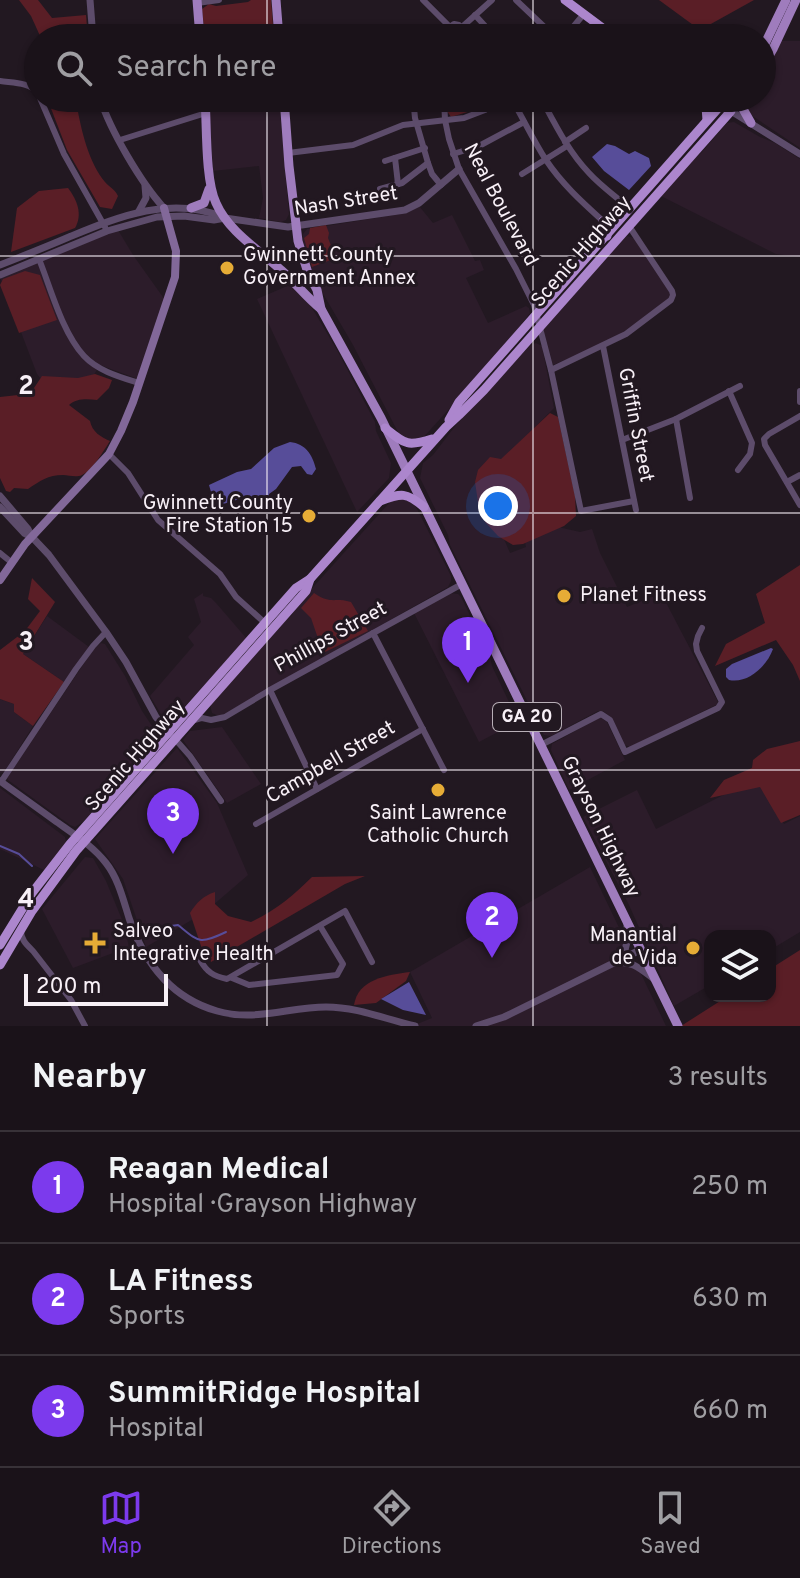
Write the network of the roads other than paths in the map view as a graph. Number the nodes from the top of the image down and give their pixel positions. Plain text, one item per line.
1 (90, 0) edge
2 (219, 0) edge
3 (276, 0) edge
4 (423, 0) edge
5 (492, 0) edge
6 (516, 0) edge
7 (565, 0) edge
8 (786, 0) edge
9 (796, 0) edge
10 (197, 2) edge
11 (475, 15) junction
12 (583, 15) junction
13 (92, 24) edge
14 (199, 24) edge
15 (278, 24) edge
16 (447, 24) edge
17 (465, 24) edge
18 (483, 24) edge
19 (541, 24) edge
20 (576, 24) edge
21 (596, 24) edge
22 (774, 24) edge
23 (776, 43) edge
24 (0, 81) edge
25 (24, 85) edge
26 (46, 112) edge
27 (106, 112) edge
28 (285, 112) edge
29 (415, 112) edge
30 (445, 112) edge
31 (480, 112) edge
32 (519, 112) edge
33 (550, 112) edge
34 (706, 112) edge
35 (718, 112) edge
36 (721, 112) edge
37 (736, 112) edge
38 (745, 112) edge
39 (206, 113) joint
40 (445, 120) junction
41 (707, 120) junction
42 (524, 122) junction
43 (416, 123) junction
44 (751, 123) junction
45 (586, 128) dead end
46 (120, 140) junction
47 (566, 144) junction
48 (425, 148) junction
49 (288, 153) junction
50 (453, 154) junction
51 (800, 154) edge
52 (395, 158) junction
53 (546, 160) junction
54 (385, 161) dead end
55 (428, 163) junction
56 (459, 169) junction
57 (522, 174) dead end
58 (210, 182) junction
59 (398, 184) junction
60 (441, 185) junction
61 (145, 186) junction
62 (380, 189) dead end
63 (622, 202) dead end
64 (191, 208) junction
65 (139, 211) junction
66 (165, 212) junction
67 (225, 218) junction
68 (603, 221) junction
69 (626, 221) junction
70 (103, 223) junction
71 (296, 226) junction
72 (107, 231) junction
73 (607, 236) junction
74 (303, 258) junction
75 (39, 259) junction
76 (0, 265) edge
77 (0, 275) edge
78 (297, 285) junction
79 (321, 309) junction
80 (537, 316) junction
81 (539, 327) junction
82 (603, 346) junction
83 (551, 370) junction
84 (139, 383) junction
85 (740, 386) dead end
86 (729, 391) junction
87 (800, 391) edge
88 (800, 402) edge
89 (800, 416) edge
90 (676, 419) junction
91 (446, 427) junction
92 (385, 428) junction
93 (436, 438) junction
94 (622, 440) junction
95 (109, 454) junction
96 (406, 470) junction
97 (738, 470) dead end
98 (800, 475) edge
99 (787, 482) junction
100 (0, 496) edge
101 (690, 498) dead end
102 (634, 501) junction
103 (377, 502) junction
104 (800, 505) edge
105 (0, 507) edge
106 (424, 507) junction
107 (636, 510) dead end
108 (32, 537) junction
109 (0, 553) edge
110 (11, 562) junction
111 (0, 580) edge
112 (462, 584) junction
113 (269, 626) junction
114 (702, 628) dead end
115 (106, 632) junction
116 (373, 633) junction
117 (270, 690) junction
118 (209, 701) junction
119 (216, 718) junction
120 (192, 721) junction
121 (423, 729) junction
122 (172, 736) junction
123 (541, 745) junction
124 (444, 770) dead end
125 (1, 781) edge
126 (317, 789) junction
127 (221, 801) dead end
128 (256, 824) dead end
129 (80, 839) junction
130 (627, 923) junction
131 (320, 926) junction
132 (21, 928) junction
133 (26, 945) junction
134 (4, 947) edge
135 (640, 950) junction
136 (623, 958) junction
137 (200, 960) dead end
138 (372, 962) dead end
139 (610, 964) junction
140 (0, 965) edge
141 (232, 978) junction
142 (654, 979) junction
143 (83, 1023) edge
144 (76, 1026) edge
145 (415, 1026) edge
146 (476, 1026) edge
147 (678, 1026) edge

1 - 13 street
2 - 10 street
3 - 15 main road
4 - 16 street
5 - 11 street
6 - 19 street
7 - 12 highway
8 - 22 main road
9 - 23 main road
10 - 14 main road
11 - 17 street
11 - 18 street
12 - 20 street
12 - 21 highway
24 - 25 street
26 - 70 street
27 - 46 street
28 - 49 main road
29 - 43 street
30 - 40 street, Neal Boulevard
31 - 40 street
32 - 42 street
33 - 47 street
34 - 41 highway
35 - 41 highway, Scenic Highway
36 - 69 highway, Scenic Highway
37 - 44 street
38 - 44 main road
39 - 46 street
39 - 58 main road
40 - 43 street
40 - 50 street, Neal Boulevard
41 - 69 highway, Scenic Highway
42 - 50 street
42 - 53 street
43 - 48 street
43 - 49 street
44 - 51 street
45 - 47 street
46 - 61 street
47 - 53 street
47 - 63 street
48 - 52 street
48 - 55 street
49 - 71 main road
50 - 56 street, Neal Boulevard
52 - 54 street
52 - 59 street
53 - 57 street
53 - 68 street
55 - 59 street
55 - 60 street
56 - 60 street, Nash Street
56 - 80 street, Neal Boulevard
58 - 64 main road
58 - 67 main road
59 - 62 street
60 - 71 street, Nash Street
61 - 65 street
61 - 66 street
64 - 66 street, Nash Street
64 - 67 street, Nash Street
65 - 66 street, Nash Street
65 - 70 street, Nash Street
66 - 67 street, Nash Street
66 - 72 street, Nash Street
66 - 84 main road
67 - 71 street, Nash Street
67 - 78 main road
68 - 69 highway
68 - 73 highway
69 - 73 highway, Scenic Highway
69 - 81 highway, Scenic Highway
69 - 82 street
70 - 72 street
70 - 76 street, Nash Street
71 - 74 main road
72 - 75 street, Nash Street
73 - 80 highway, Scenic Highway
74 - 78 main road
74 - 79 main road
75 - 77 street, Nash Street
75 - 84 street
78 - 79 main road
79 - 92 main road, Grayson Highway
80 - 81 street, Neal Boulevard
80 - 91 highway, Scenic Highway
81 - 83 street, Neal Boulevard
81 - 91 highway, Scenic Highway
82 - 83 street
82 - 94 street, Griffin Street
83 - 102 street, Neal Boulevard
84 - 95 main road
85 - 86 street
86 - 90 street
86 - 97 street
87 - 88 street
89 - 99 street
90 - 94 street
90 - 101 street
91 - 93 highway, Scenic Highway
92 - 93 highway
92 - 96 main road, Grayson Highway
93 - 96 highway, Scenic Highway
94 - 102 street, Griffin Street
95 - 108 main road
95 - 113 street
96 - 103 highway, Scenic Highway
96 - 106 main road, Grayson Highway / GA 20
98 - 99 street
99 - 104 street
100 - 108 street
102 - 107 street, Griffin Street
103 - 106 highway
103 - 113 highway, Scenic Highway
105 - 108 street
106 - 112 main road, Grayson Highway / GA 20
108 - 110 main road
108 - 115 street
109 - 110 street
110 - 111 main road
112 - 116 street, Phillips Street
112 - 123 main road, Grayson Highway / GA 20
113 - 118 highway, Scenic Highway
113 - 122 highway, Scenic Highway
114 - 123 street
115 - 122 street
115 - 125 street
116 - 117 street, Phillips Street
116 - 121 street
117 - 119 street, Phillips Street
117 - 126 street
118 - 119 street
118 - 120 highway, Scenic Highway
119 - 120 street, Phillips Street
120 - 122 highway, Scenic Highway
121 - 124 street
121 - 126 street, Campbell Street
122 - 127 street
122 - 129 highway, Scenic Highway
123 - 130 main road, Grayson Highway / GA 20
125 - 129 street
126 - 128 street, Campbell Street
129 - 132 highway, Scenic Highway
129 - 134 highway, Scenic Highway
129 - 145 street
130 - 135 main road, Grayson Highway / GA 20
130 - 136 street
131 - 138 street
131 - 141 street
131 - 141 street
132 - 133 street
132 - 134 highway, Scenic Highway
133 - 134 street
133 - 143 street
134 - 140 highway, Scenic Highway
135 - 136 street
135 - 142 main road, Grayson Highway / GA 20
136 - 139 street
137 - 141 street
139 - 142 street
139 - 146 street
142 - 147 main road, Grayson Highway / GA 20
143 - 144 street

